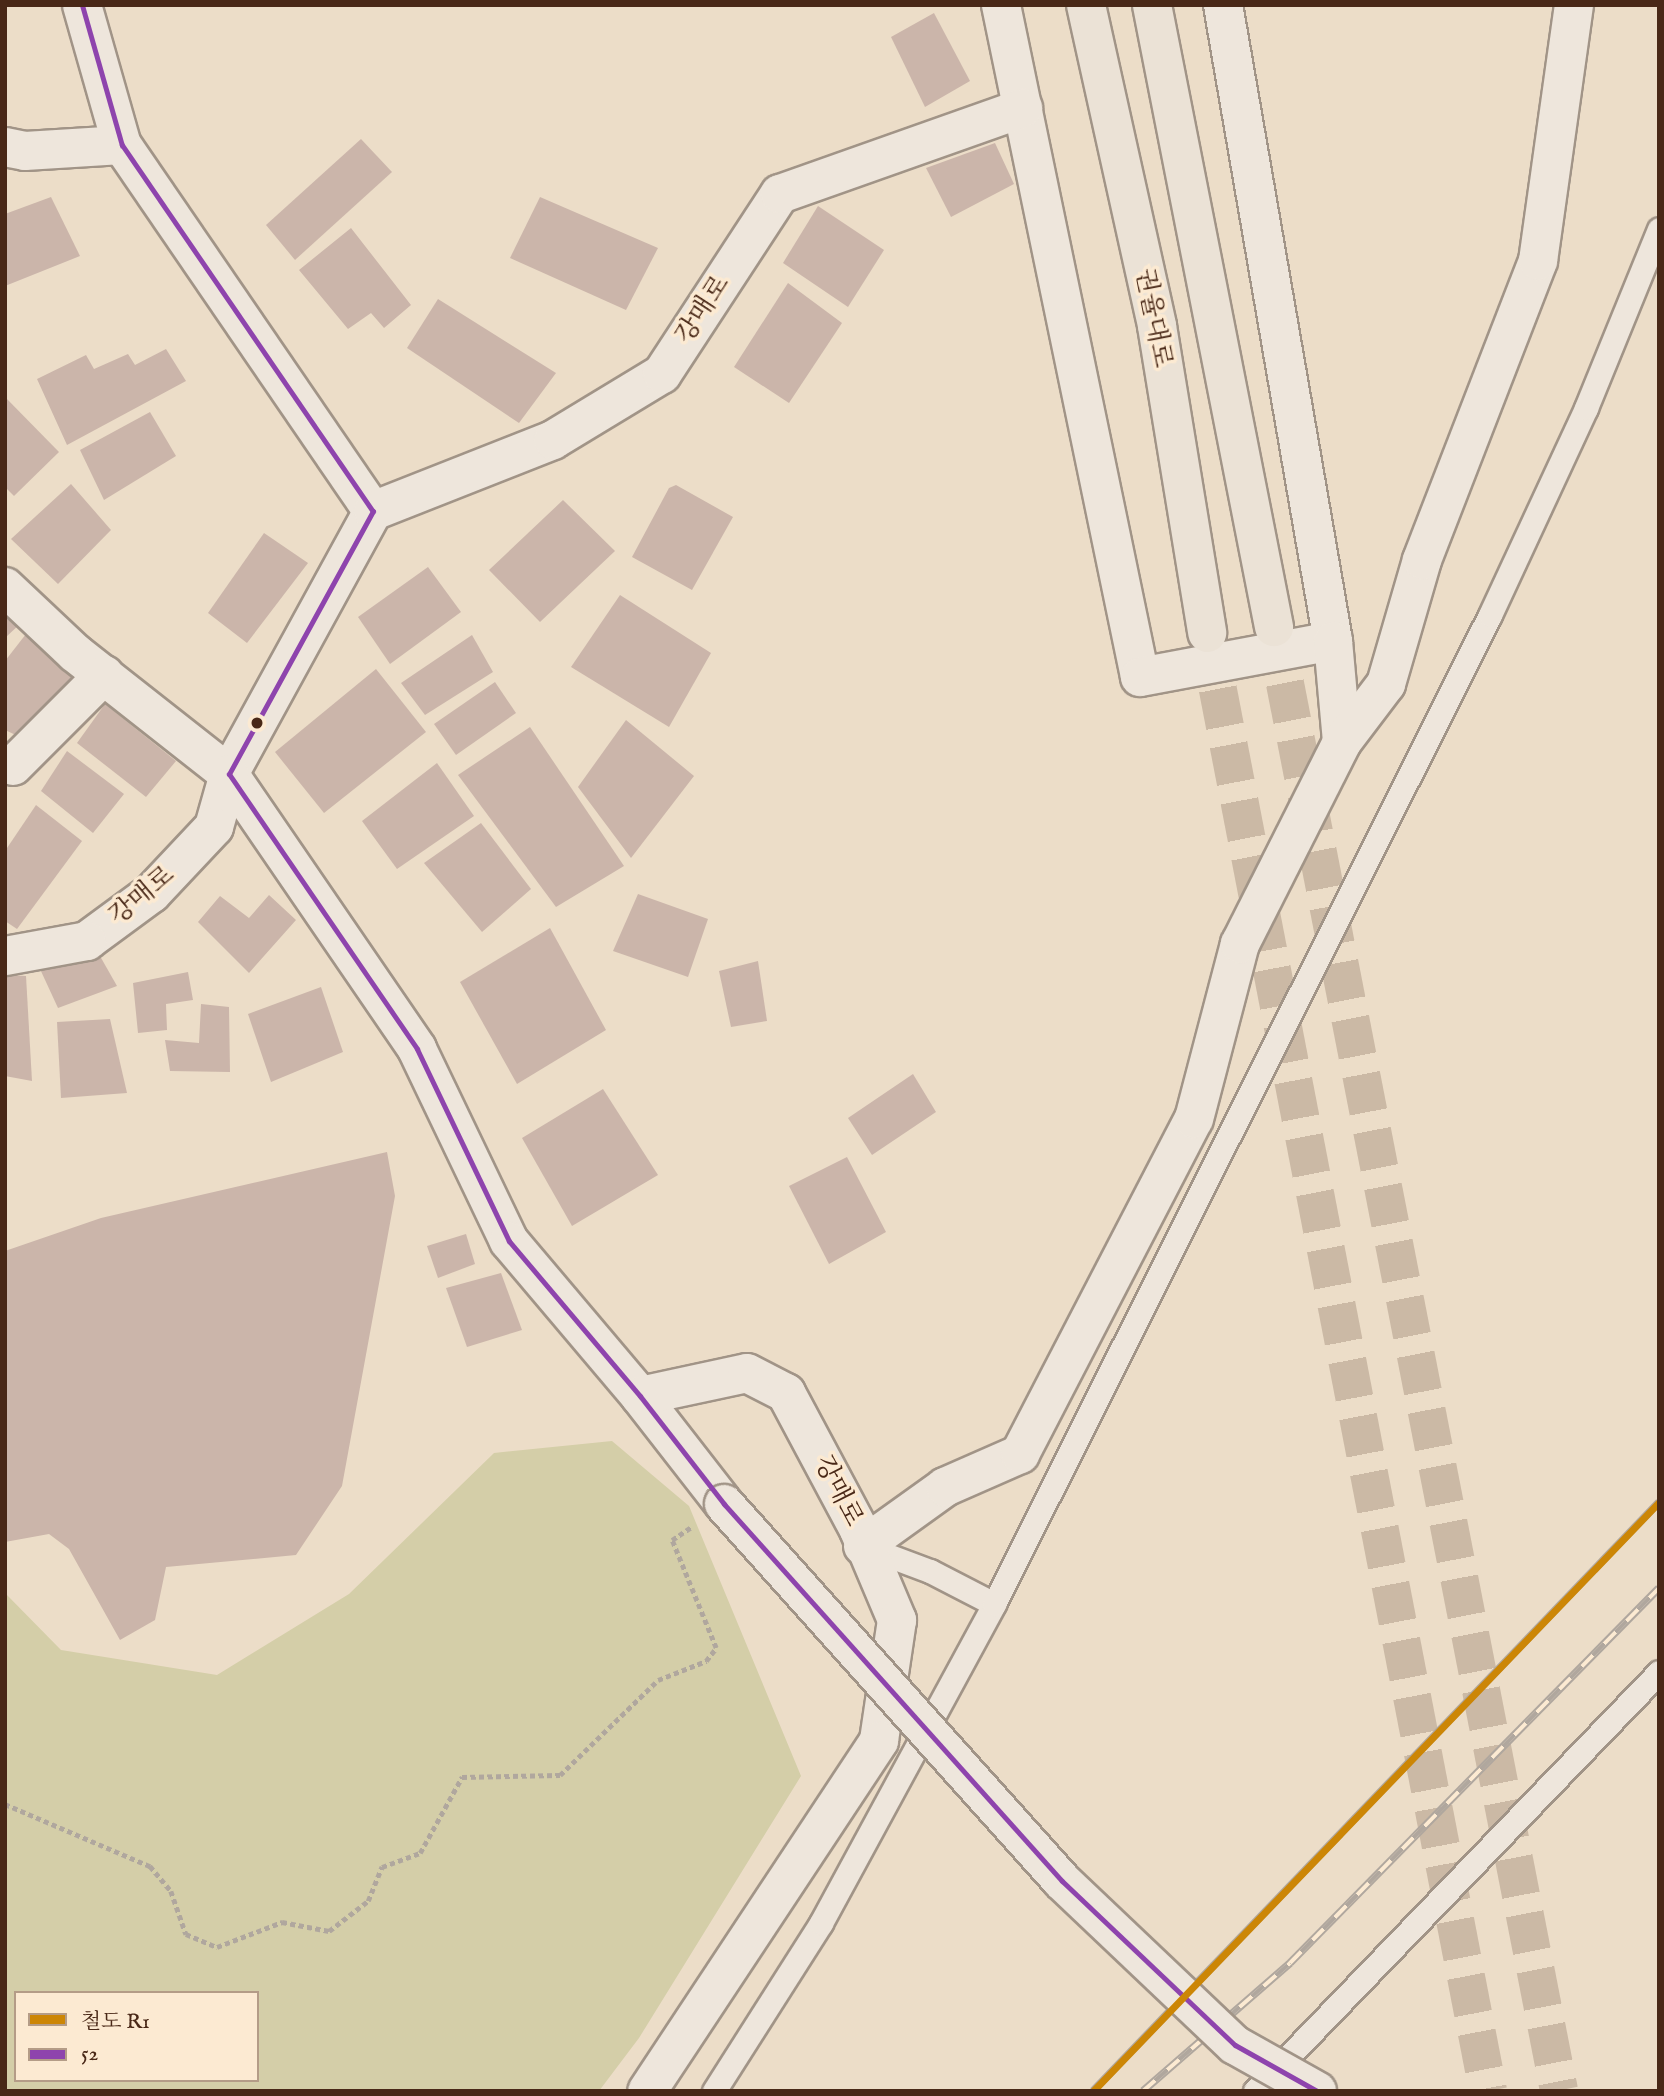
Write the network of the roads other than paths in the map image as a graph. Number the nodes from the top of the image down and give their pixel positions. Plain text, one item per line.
1 (82, 5) edge
2 (1001, 5) edge
3 (1086, 5) edge
4 (1152, 5) edge
5 (1223, 5) edge
6 (1574, 5) edge
7 (1023, 108) junction
8 (122, 145) junction
9 (5, 147) edge
10 (1659, 229) edge
11 (373, 511) junction
12 (5, 587) edge
13 (1275, 627) tunnel mouth
14 (1207, 634) tunnel mouth
15 (1333, 641) junction
16 (104, 675) junction
17 (1342, 742) junction
18 (13, 766) dead end
19 (229, 774) junction
20 (5, 956) edge
21 (640, 1396) junction
22 (863, 1546) junction
23 (994, 1604) junction
24 (1659, 1672) edge
25 (647, 2091) edge
26 (714, 2091) edge
27 (1255, 2091) edge
28 (1317, 2091) edge

1 - 8 street
2 - 7 street
3 - 14 highway, 권율대로
4 - 13 highway
5 - 15 street
6 - 17 street
7 - 11 street, 강매로
7 - 15 street
8 - 9 street
8 - 11 street
10 - 23 lane
11 - 19 street, 강매로
12 - 16 street
15 - 17 street
16 - 18 street
16 - 19 street
17 - 22 street
19 - 20 street, 강매로
19 - 21 street
21 - 22 street, 강매로
21 - 28 street, bridge
22 - 23 lane
22 - 25 street, 강매로
23 - 26 lane
24 - 27 lane

